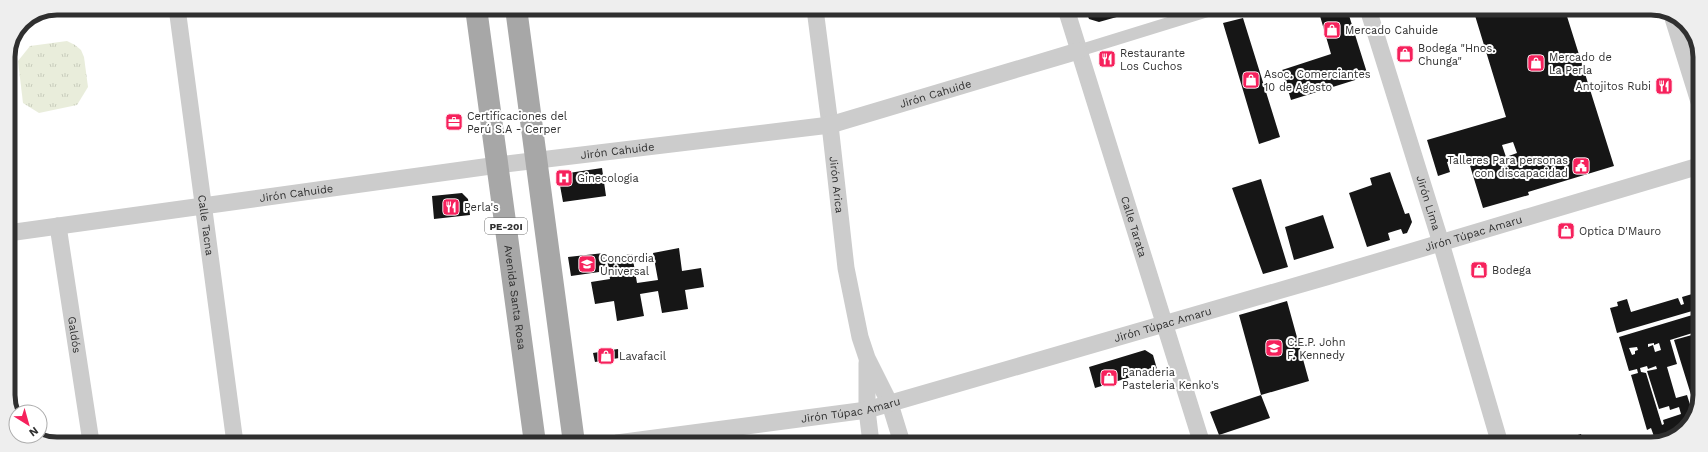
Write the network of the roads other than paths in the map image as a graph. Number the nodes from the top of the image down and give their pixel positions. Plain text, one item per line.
1 (178, 15) edge
2 (477, 15) edge
3 (517, 15) edge
4 (816, 15) edge
5 (1068, 15) edge
6 (1195, 15) edge
7 (1370, 15) edge
8 (1675, 23) edge
9 (1078, 51) junction
10 (1693, 67) edge
11 (830, 125) junction
12 (536, 160) junction
13 (498, 165) junction
14 (1693, 168) edge
15 (204, 206) junction
16 (58, 226) junction
17 (15, 232) edge
18 (1441, 243) junction
19 (1165, 324) junction
20 (867, 358) junction
21 (890, 404) junction
22 (867, 410) junction
23 (90, 437) edge
24 (234, 437) edge
25 (534, 437) edge
26 (573, 437) edge
27 (662, 437) edge
28 (871, 437) edge
29 (900, 437) edge
30 (1200, 437) edge
31 (1498, 437) edge

1 - 15 street, Calle Tacna
2 - 13 main road, Avenida Santa Rosa / PE-20I
3 - 12 main road
4 - 11 street, Jirón Arica
5 - 9 street, Calle Tarata
6 - 9 street, Jirón Cahuide
7 - 18 street, Jirón Lima
8 - 10 street
9 - 11 street, Jirón Cahuide
9 - 19 street, Calle Tarata
11 - 12 street, Jirón Cahuide
11 - 20 street, Jirón Arica
12 - 13 street, Jirón Cahuide
12 - 26 main road
13 - 15 street, Jirón Cahuide
13 - 25 main road, Avenida Santa Rosa / PE-20I
14 - 18 street, Jirón Túpac Amaru
15 - 16 street, Jirón Cahuide
15 - 24 street, Calle Tacna
16 - 17 street, Jirón Cahuide
16 - 23 street, Galdós
18 - 19 street, Jirón Túpac Amaru
18 - 31 street, Jirón Lima
19 - 21 street, Jirón Túpac Amaru
19 - 30 street, Calle Tarata
20 - 21 street, Jirón Arica
20 - 22 street, Jirón Arica
21 - 22 street, Jirón Túpac Amaru
21 - 29 street, Jirón Arica
22 - 27 street, Jirón Túpac Amaru
22 - 28 street, Jirón Arica

